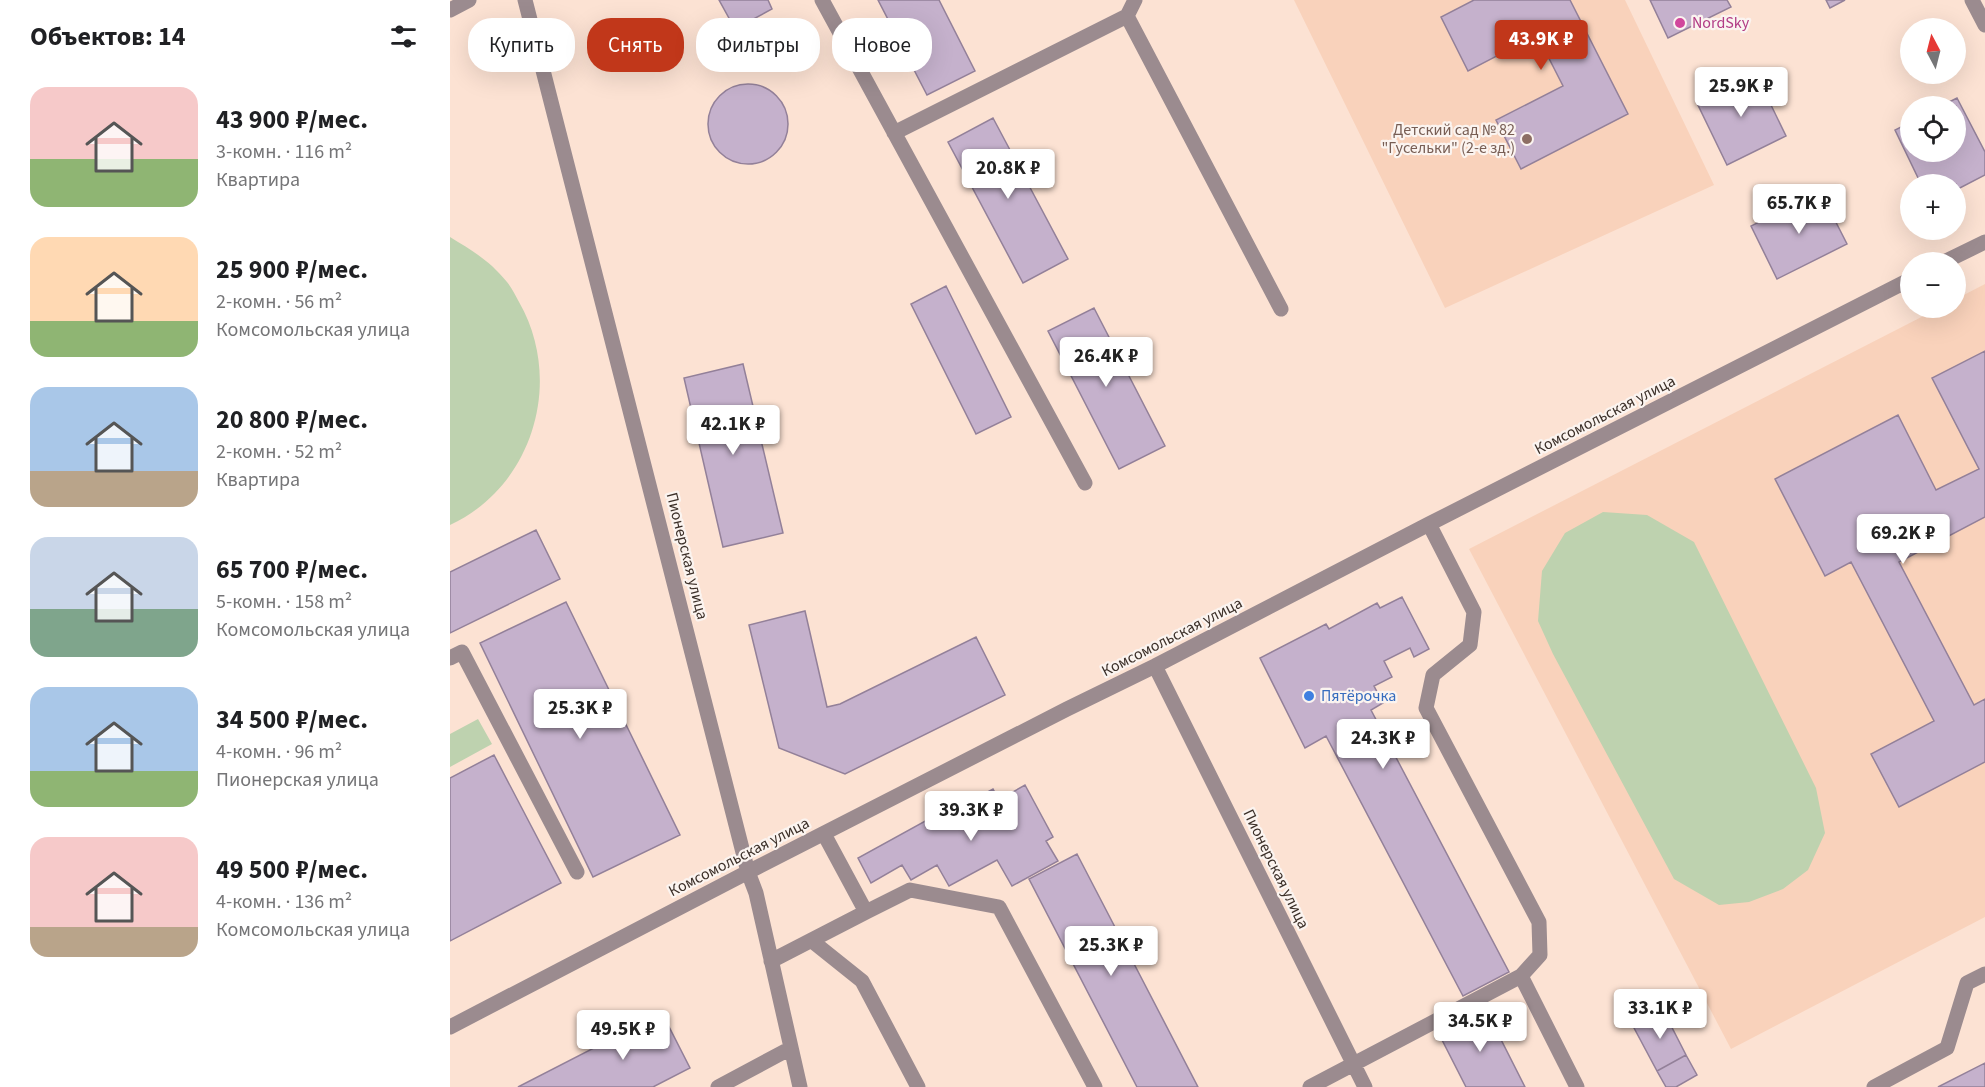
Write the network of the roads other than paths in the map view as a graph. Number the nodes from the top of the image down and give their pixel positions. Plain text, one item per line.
1 (469, 0) edge
2 (525, 0) edge
3 (822, 0) edge
4 (1135, 0) edge
5 (1972, 0) edge
6 (450, 10) edge
7 (1126, 16) junction
8 (1985, 25) edge
9 (894, 133) junction
10 (1985, 242) edge
11 (1964, 252) edge
12 (1900, 285) edge
13 (1281, 309) dead end
14 (1084, 483) dead end
15 (1429, 524) junction
16 (450, 658) edge
17 (1155, 666) junction
18 (824, 834) junction
19 (577, 872) dead end
20 (748, 872) junction
21 (866, 912) junction
22 (812, 941) junction
23 (771, 961) junction
24 (1985, 974) edge
25 (1521, 976) junction
26 (450, 1027) edge
27 (791, 1048) junction
28 (1353, 1065) junction
29 (718, 1087) edge
30 (800, 1087) edge
31 (918, 1087) edge
32 (1095, 1087) edge
33 (1310, 1087) edge
34 (1365, 1087) edge
35 (1578, 1087) edge
36 (1874, 1087) edge

1 - 6 street
2 - 20 street, Пионерская улица
3 - 9 street
4 - 7 street
5 - 8 street
7 - 9 street
7 - 13 street
9 - 14 street
10 - 11 street
12 - 15 street, Комсомольская улица
15 - 17 street, Комсомольская улица
15 - 25 street
16 - 19 street
17 - 18 street, Комсомольская улица
17 - 28 street, Пионерская улица
18 - 20 street, Комсомольская улица
18 - 21 street
20 - 23 street, Пионерская улица
20 - 26 street, Комсомольская улица
21 - 22 street
21 - 32 street
22 - 23 street
22 - 31 street
23 - 27 street, Пионерская улица
24 - 36 street
25 - 28 street
25 - 35 street
27 - 29 street
27 - 30 street, Пионерская улица
28 - 33 street
28 - 34 street, Пионерская улица

